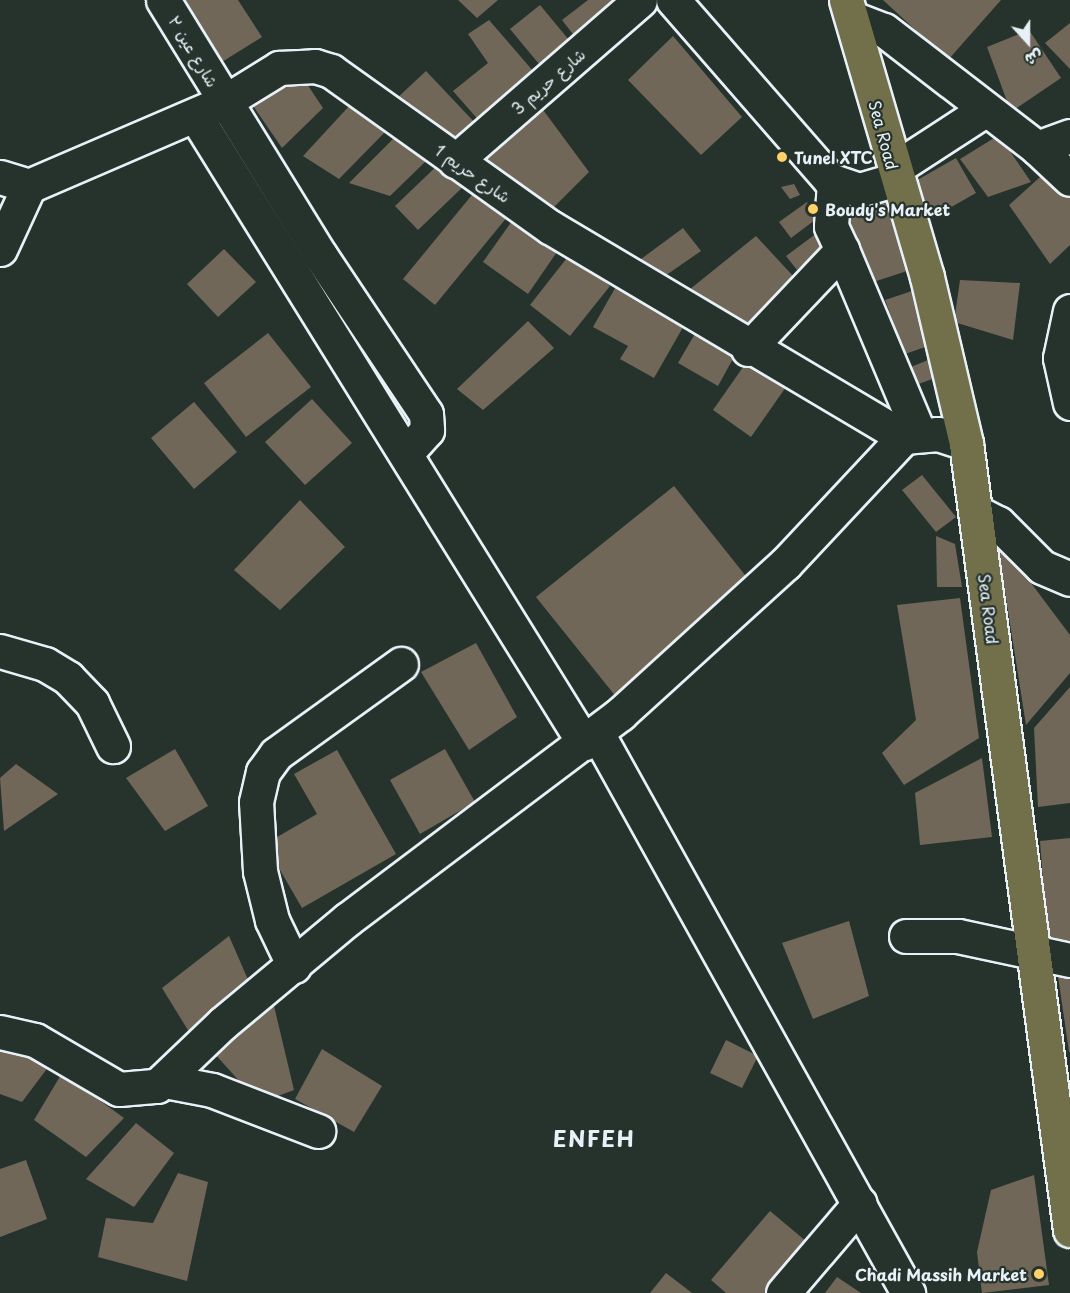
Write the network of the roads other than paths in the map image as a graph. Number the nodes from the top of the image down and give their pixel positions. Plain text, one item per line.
1 (163, 0) edge
2 (640, 0) edge
3 (673, 0) edge
4 (849, 9) edge
5 (224, 102) junction
6 (985, 110) junction
7 (195, 115) junction
8 (1070, 136) edge
9 (1037, 148) junction
10 (455, 161) junction
11 (895, 174) junction
12 (1070, 179) edge
13 (15, 181) edge
14 (834, 182) junction
15 (0, 249) edge
16 (842, 250) junction
17 (1070, 311) edge
18 (748, 349) junction
19 (1070, 403) edge
20 (911, 435) junction
21 (966, 443) junction
22 (406, 453) junction
23 (976, 512) junction
24 (1066, 583) edge
25 (0, 651) edge
26 (401, 664) dead end
27 (591, 738) junction
28 (113, 746) dead end
29 (906, 936) dead end
30 (1034, 954) junction
31 (1070, 960) edge
32 (294, 966) junction
33 (0, 1032) edge
34 (165, 1081) junction
35 (318, 1131) dead end
36 (860, 1203) junction
37 (1070, 1230) edge
38 (783, 1293) edge
39 (908, 1293) edge

1 - 5 street, شارع عين ٣
2 - 10 street, شارع حريم 3
3 - 14 street
4 - 6 street
4 - 11 main road, Sea Road
5 - 7 street, شارع حريم 1
5 - 10 street, شارع حريم 1
5 - 22 street, شارع عين ٣
6 - 9 street
6 - 11 street
7 - 13 street, شارع حريم 1
7 - 22 street
8 - 9 street
9 - 12 street
10 - 18 street, شارع حريم 1
11 - 14 street
11 - 21 main road, Sea Road
13 - 15 street
14 - 16 street
16 - 18 street
16 - 20 street
17 - 19 street
18 - 20 street, شارع حريم 1
20 - 21 street, شارع حريم 1
20 - 27 street
21 - 23 main road, Sea Road
22 - 27 street
23 - 24 street
23 - 30 main road, Sea Road
25 - 28 street
26 - 32 street
27 - 32 street
27 - 36 street
29 - 30 street
30 - 31 street
30 - 37 main road, Sea Road
32 - 34 street
33 - 34 street
34 - 35 street
36 - 38 street
36 - 39 street

